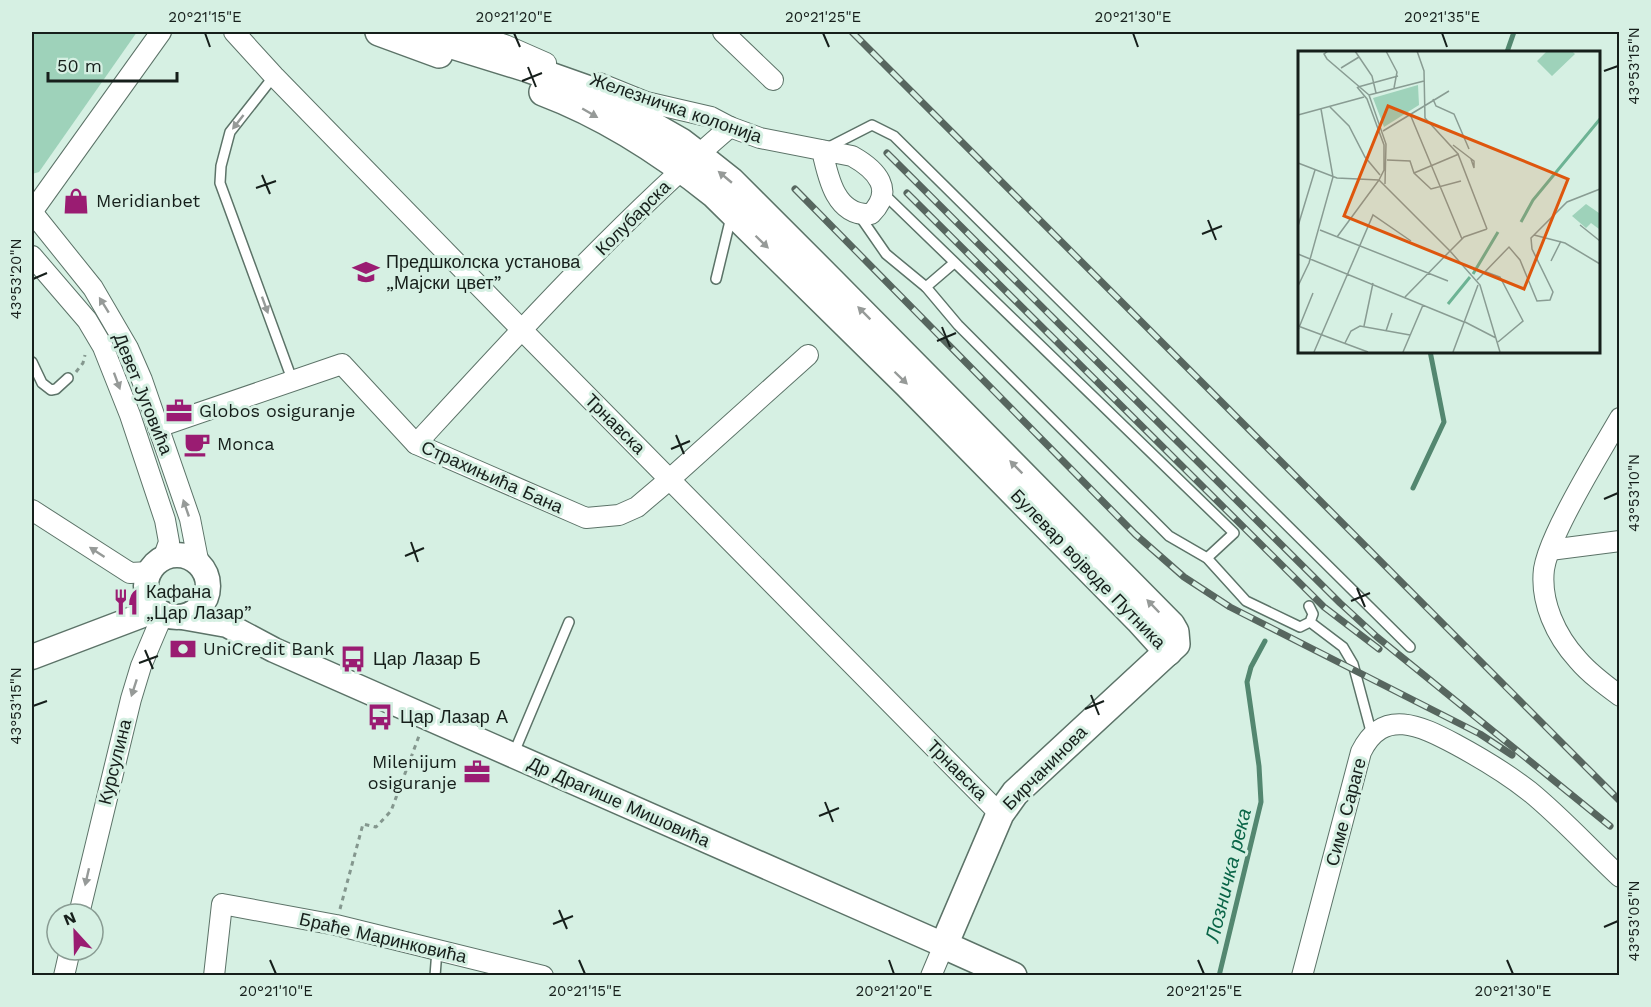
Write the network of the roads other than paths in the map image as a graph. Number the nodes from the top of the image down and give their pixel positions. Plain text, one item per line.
1 (161, 32) edge
2 (234, 32) edge
3 (379, 32) edge
4 (420, 32) edge
5 (465, 32) edge
6 (723, 32) edge
7 (274, 76) junction
8 (772, 80) dead end
9 (730, 127) junction
10 (822, 150) junction
11 (690, 162) junction
12 (884, 194) junction
13 (32, 212) edge
14 (732, 212) junction
15 (859, 215) junction
16 (32, 256) edge
17 (954, 263) junction
18 (717, 279) dead end
19 (926, 287) junction
20 (521, 329) junction
21 (808, 355) dead end
22 (32, 362) edge
23 (68, 378) road end
24 (293, 382) junction
25 (1620, 418) edge
26 (158, 427) junction
27 (416, 444) junction
28 (670, 479) junction
29 (32, 510) edge
30 (1620, 541) edge
31 (1550, 550) junction
32 (1207, 558) junction
33 (199, 564) junction
34 (156, 565) junction
35 (208, 590) junction
36 (1309, 606) dead end
37 (167, 614) junction
38 (569, 622) dead end
39 (1310, 622) junction
40 (227, 625) junction
41 (1410, 647) dead end
42 (1168, 652) junction
43 (32, 657) edge
44 (1620, 696) edge
45 (1372, 735) junction
46 (513, 755) junction
47 (1000, 814) junction
48 (1620, 877) edge
49 (82, 902) edge
50 (944, 945) junction
51 (437, 950) junction
52 (214, 975) edge
53 (435, 975) edge
54 (543, 975) edge
55 (931, 975) edge
56 (1014, 975) edge
57 (1302, 975) edge

1 - 13 street
2 - 7 street, Трнавска
3 -> 11 main road, Булевар војводе Путника
4 - 11 main road, Булевар војводе Путника
5 - 9 street, Железничка колонија
6 - 8 street
7 - 20 street, Трнавска
7 -> 24 lane
9 - 10 street, Железничка колонија
9 - 11 street, Колубарска
10 - 12 street, Железничка колонија
10 - 15 street
10 - 41 lane
11 - 14 main road, Булевар војводе Путника
11 - 20 street, Колубарска
42 -> 11 main road, Булевар војводе Путника
12 - 15 street
12 - 17 lane
26 -> 13 street, Девет Југовића
14 - 18 lane
14 -> 42 main road, Булевар војводе Путника
15 - 19 lane
16 -> 34 street, Девет Југовића
17 - 19 lane
17 - 32 lane
19 - 32 lane
20 - 27 street, Колубарска
20 - 28 street, Трнавска
21 - 28 street, Страхињића Бана
22 - 23 lane
24 - 26 street, Страхињића Бана
24 - 27 street, Страхињића Бана
25 - 31 street
33 -> 26 street, Девет Југовића
27 - 28 street, Страхињића Бана
28 - 47 street, Трнавска
34 -> 29 street
30 - 31 street
31 - 44 street
32 - 39 lane
33 - 34 street
33 - 35 street
34 - 37 street
35 - 37 street
35 - 40 street, Др Драгише Мишовића
36 - 39 lane
37 - 40 street, Др Драгише Мишовића
37 - 43 street
37 -> 49 street, Курсулина
38 - 46 lane
39 - 45 lane
40 - 46 street, Др Драгише Мишовића
42 - 47 main road, Бирчанинова
45 - 48 street, Симе Сараге
45 - 57 street, Симе Сараге
46 - 50 street, Др Драгише Мишовића
47 - 50 main road, Бирчанинова
50 - 55 street, Бирчанинова
50 - 56 main road, Др Драгише Мишовића
51 - 52 street, Браће Маринковића
51 - 53 lane
51 - 54 street, Браће Маринковића

